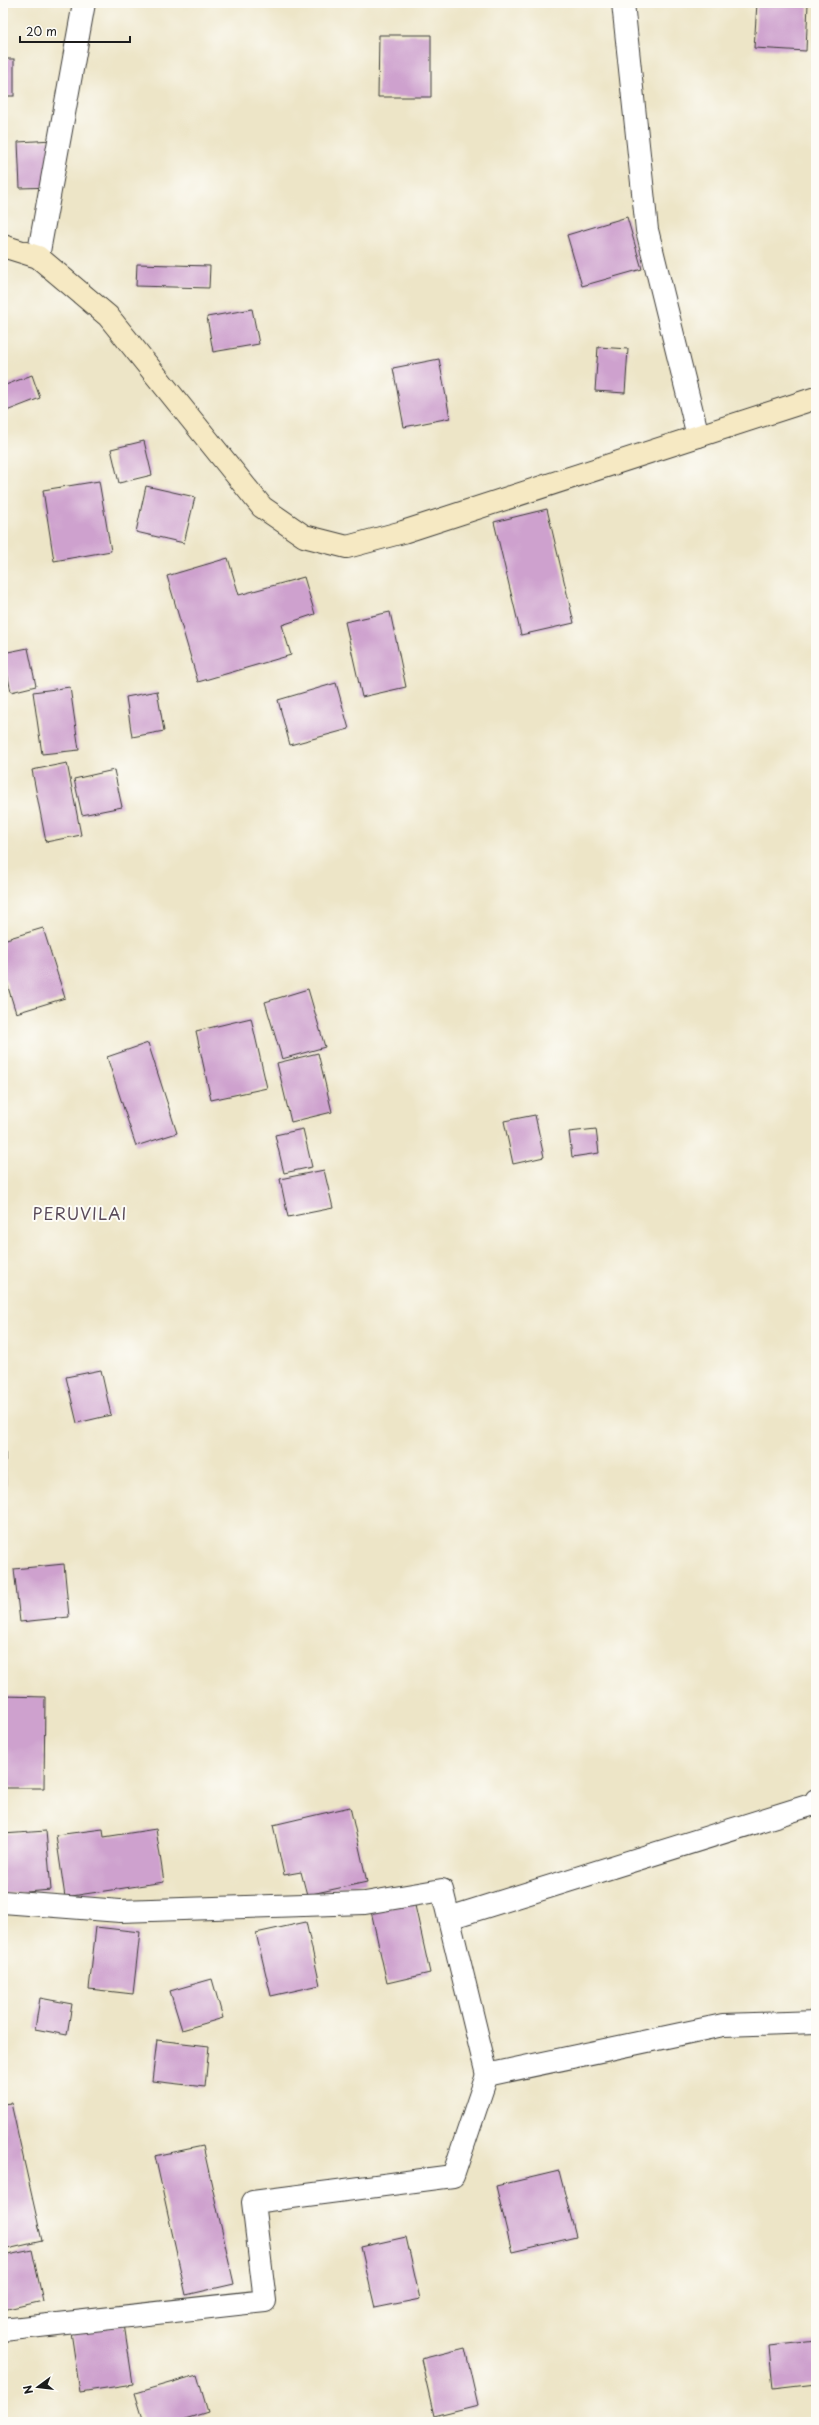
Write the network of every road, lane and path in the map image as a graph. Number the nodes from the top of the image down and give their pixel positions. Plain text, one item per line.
1 (84, 3) edge
2 (623, 3) edge
3 (3, 246) edge
4 (38, 257) junction
5 (816, 398) edge
6 (698, 436) junction
7 (816, 1800) edge
8 (3, 1902) edge
9 (449, 1918) junction
10 (816, 2022) edge
11 (487, 2075) junction
12 (3, 2330) edge

1 - 4 street
2 - 6 street
3 - 4 street
4 - 6 street
5 - 6 street
7 - 9 street
8 - 9 street
9 - 11 street
10 - 11 street
11 - 12 street

